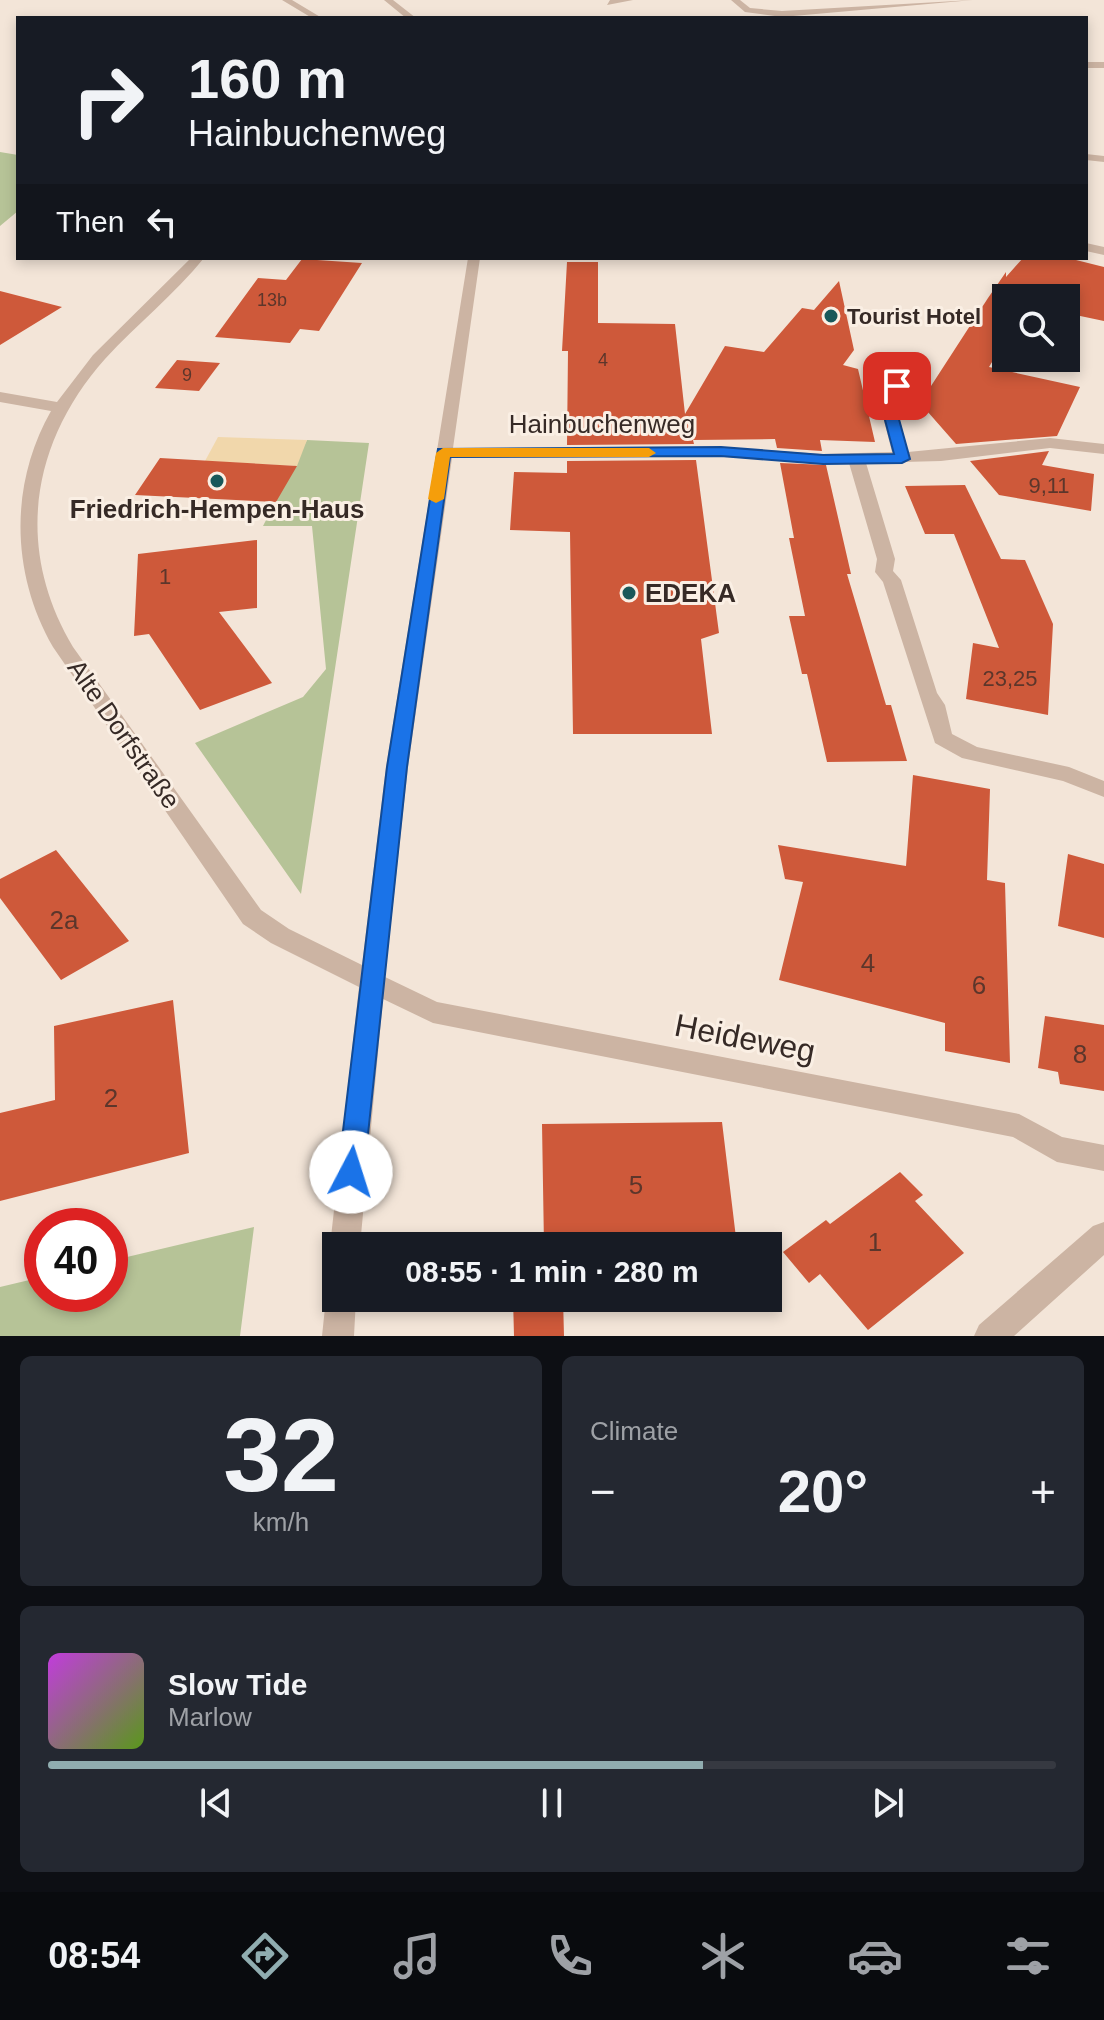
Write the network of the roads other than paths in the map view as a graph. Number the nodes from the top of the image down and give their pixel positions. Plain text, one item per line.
1 (286, 0) edge
2 (388, 0) edge
3 (629, 0) edge
4 (735, 0) edge
5 (969, 0) edge
6 (610, 3) dead end
7 (880, 3) edge
8 (759, 13) junction
9 (314, 16) edge
10 (409, 16) edge
11 (753, 16) edge
12 (784, 16) edge
13 (196, 260) edge
14 (474, 260) edge
15 (905, 370) dead end
16 (0, 397) edge
17 (62, 407) junction
18 (1104, 449) edge
19 (443, 453) junction
20 (856, 458) junction
21 (902, 459) junction
22 (1104, 789) edge
23 (372, 983) junction
24 (1104, 1158) edge
25 (346, 1232) edge
26 (1104, 1236) edge
27 (340, 1312) edge
28 (338, 1336) edge
29 (990, 1336) edge

1 - 9 street
2 - 10 street
3 - 6 street
4 - 8 street
5 - 7 street
7 - 12 street
8 - 11 street
8 - 12 street
13 - 17 street, Alte Dorfstraße
14 - 19 street
15 - 21 street
16 - 17 street
17 - 23 street, Alte Dorfstraße
18 - 21 street, Hainbuchenweg
19 - 20 street, Hainbuchenweg
19 - 23 street
20 - 21 street, Hainbuchenweg
20 - 22 street
23 - 24 street, Heideweg
23 - 25 street
26 - 29 street
27 - 28 street

